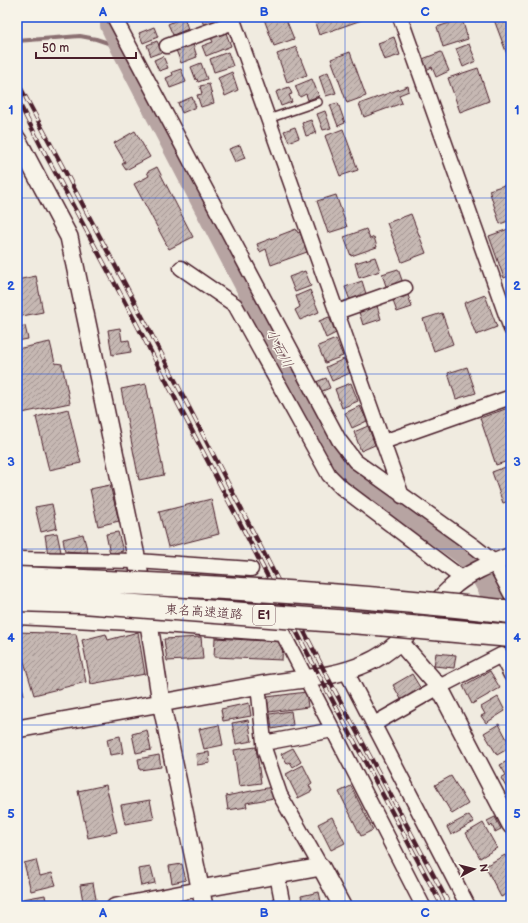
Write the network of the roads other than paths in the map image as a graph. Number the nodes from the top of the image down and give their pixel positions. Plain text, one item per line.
1 (114, 17) edge
2 (400, 17) edge
3 (233, 20) edge
4 (167, 46) dead end
5 (318, 102) dead end
6 (268, 119) junction
7 (17, 139) edge
8 (181, 268) dead end
9 (405, 288) dead end
10 (337, 312) junction
11 (511, 329) edge
12 (511, 397) edge
13 (383, 442) junction
14 (402, 496) junction
15 (511, 556) edge
16 (17, 559) edge
17 (137, 562) junction
18 (491, 564) junction
19 (251, 569) dead end
20 (17, 578) edge
21 (463, 579) junction
22 (511, 594) edge
23 (17, 600) edge
24 (511, 612) edge
25 (17, 617) edge
26 (149, 624) junction
27 (511, 636) edge
28 (400, 642) junction
29 (346, 671) junction
30 (511, 675) edge
31 (306, 678) junction
32 (258, 685) junction
33 (439, 687) junction
34 (161, 702) junction
35 (374, 724) junction
36 (17, 729) edge
37 (333, 730) junction
38 (264, 743) junction
39 (511, 825) edge
40 (321, 866) junction
41 (277, 875) junction
42 (200, 889) junction
43 (114, 906) edge
44 (204, 906) edge
45 (283, 906) edge
46 (342, 906) edge
47 (423, 906) edge
48 (468, 906) edge

1 - 14 street
2 - 11 street
3 - 4 street
3 - 6 street
5 - 6 lane
6 - 10 street
7 - 17 street
8 - 21 street
9 - 10 street
10 - 13 street
12 - 13 street
13 - 14 street
14 - 18 street
15 - 18 street
16 - 17 street
17 - 19 street
17 - 26 street
18 - 21 street
18 - 22 street
20 - 24 highway, 東名高速道路 / E1, bridge
21 - 28 street
23 - 27 highway, 東名高速道路 / E1, bridge
25 - 26 street
26 - 31 street
26 - 34 street
28 - 29 street
28 - 33 street
29 - 31 street
29 - 35 street
30 - 33 street
31 - 32 street
31 - 37 street
32 - 34 street
32 - 38 street
33 - 35 street
33 - 39 street
34 - 36 street
34 - 42 street
35 - 48 street
37 - 38 street
37 - 47 street
38 - 40 street
40 - 41 street
40 - 46 street
41 - 42 street
41 - 45 street
42 - 43 street
42 - 44 street

